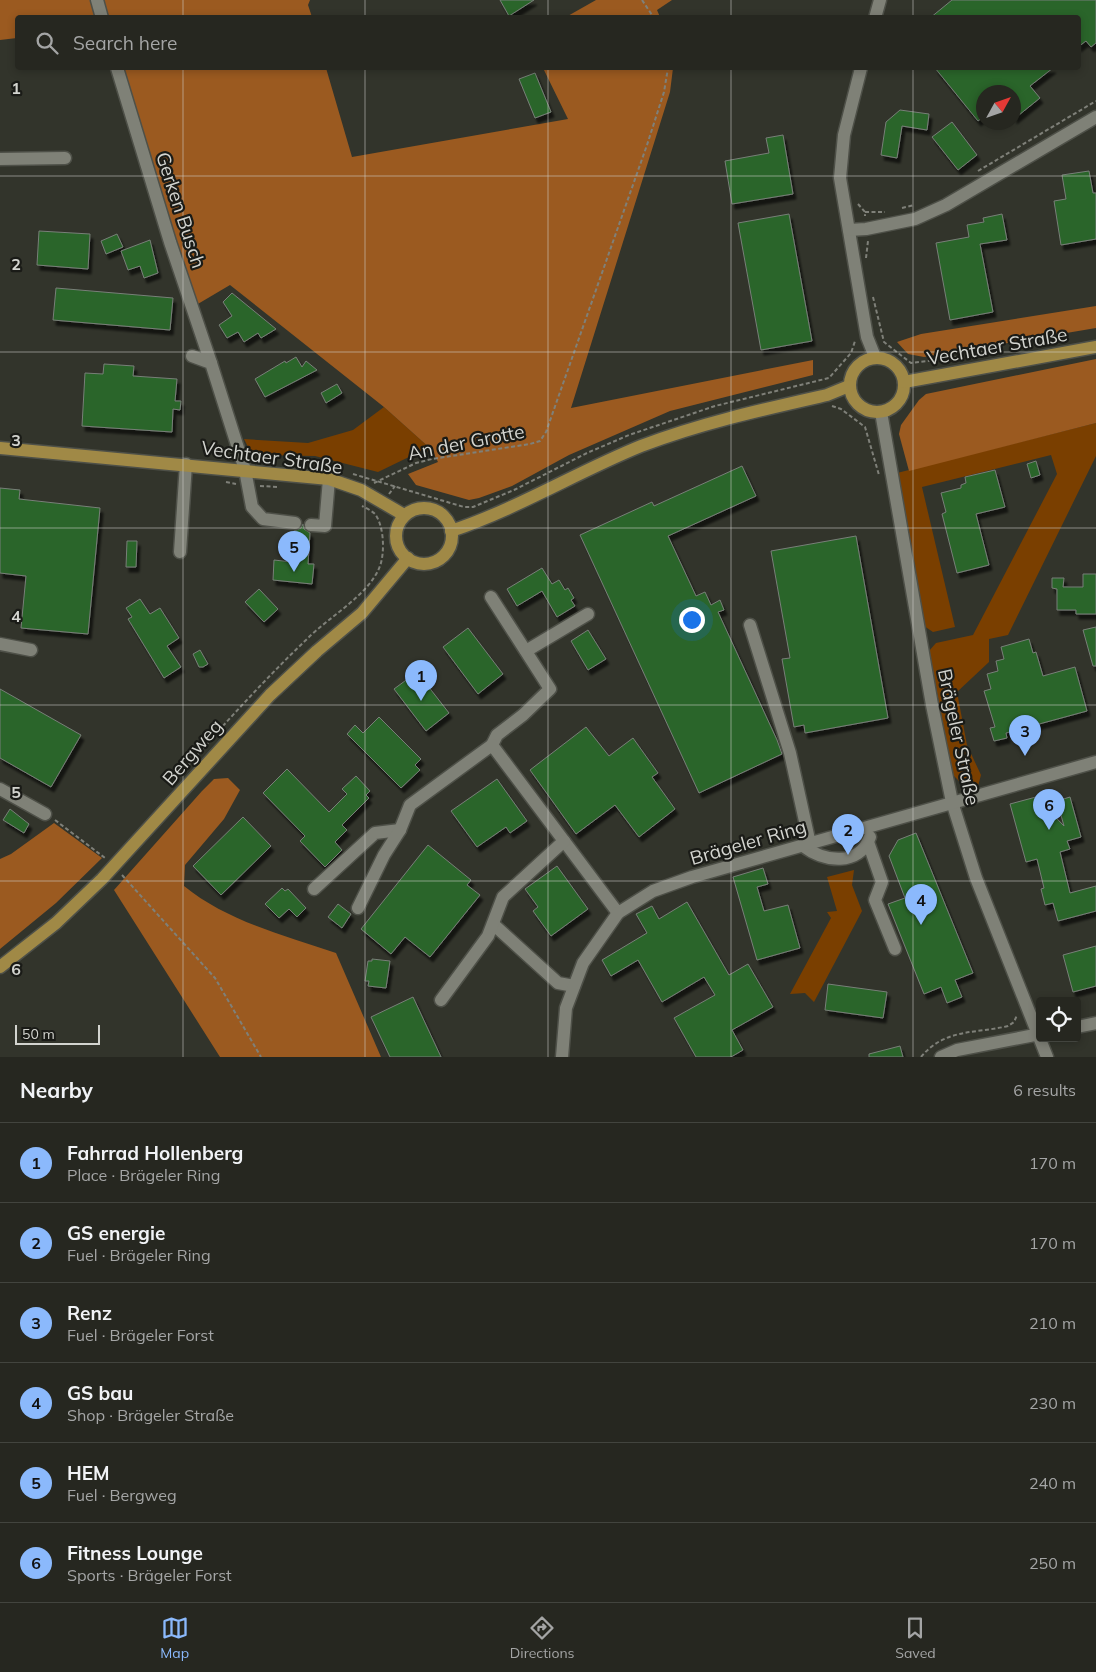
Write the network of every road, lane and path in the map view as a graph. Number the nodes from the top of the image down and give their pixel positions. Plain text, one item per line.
1 (97, 0) edge
2 (642, 0) edge
3 (880, 0) edge
4 (101, 15) edge
5 (652, 15) edge
6 (876, 15) edge
7 (118, 70) edge
8 (668, 70) edge
9 (860, 70) edge
10 (1096, 101) edge
11 (1096, 117) edge
12 (65, 158) dead end
13 (0, 159) edge
14 (971, 176) dead end
15 (855, 199) dead end
16 (920, 204) dead end
17 (898, 210) dead end
18 (891, 211) dead end
19 (865, 212) junction
20 (866, 229) junction
21 (849, 230) junction
22 (866, 261) dead end
23 (872, 289) dead end
24 (882, 334) junction
25 (867, 337) junction
26 (1096, 347) edge
27 (1000, 352) dead end
28 (192, 356) dead end
29 (875, 357) junction
30 (211, 362) junction
31 (904, 382) junction
32 (849, 386) junction
33 (881, 412) junction
34 (0, 448) edge
35 (186, 464) junction
36 (246, 470) junction
37 (347, 472) dead end
38 (329, 479) junction
39 (378, 480) junction
40 (360, 490) junction
41 (374, 514) dead end
42 (404, 516) junction
43 (295, 523) dead end
44 (311, 525) dead end
45 (451, 531) junction
46 (180, 552) dead end
47 (408, 558) junction
48 (360, 593) dead end
49 (492, 597) dead end
50 (588, 614) dead end
51 (750, 625) dead end
52 (0, 644) edge
53 (31, 650) dead end
54 (526, 651) junction
55 (492, 745) junction
56 (1096, 762) edge
57 (0, 789) edge
58 (952, 802) junction
59 (45, 814) joint
60 (875, 826) junction
61 (400, 830) junction
62 (564, 841) junction
63 (806, 845) junction
64 (866, 845) junction
65 (110, 862) junction
66 (314, 889) dead end
67 (358, 908) dead end
68 (618, 913) junction
69 (492, 924) junction
70 (894, 948) dead end
71 (0, 967) edge
72 (574, 986) junction
73 (441, 1000) dead end
74 (1016, 1008) dead end
75 (1096, 1023) edge
76 (1081, 1026) edge
77 (1036, 1027) edge
78 (1036, 1035) edge
79 (1042, 1042) edge
80 (261, 1057) edge
81 (562, 1057) edge
82 (921, 1057) edge
83 (941, 1057) edge
84 (1047, 1057) edge

1 - 4 street
2 - 5 path
3 - 6 street
7 - 30 street, Gerken Busch
8 - 39 path, An der Grotte
9 - 21 street
10 - 14 path
11 - 20 street
12 - 13 street
15 - 19 path
16 - 17 path
18 - 19 path
19 - 20 path
20 - 21 street
20 - 22 path
21 - 25 street
23 - 24 path
24 - 25 path
24 - 27 path
25 - 29 street
25 - 39 path
26 - 31 main road, Vechtaer Straße
28 - 30 street
29 - 31 main road
29 - 32 main road
30 - 36 street, Gerken Busch
31 - 33 main road
32 - 33 main road
32 - 45 main road
33 - 58 street, Brägeler Straße
34 - 35 main road, Vechtaer Straße
35 - 36 main road, Vechtaer Straße
35 - 46 street, Vechtaer Straße
36 - 38 main road, Vechtaer Straße
36 - 43 street, Gerken Busch
37 - 39 path
38 - 40 main road, Vechtaer Straße
38 - 44 street
39 - 40 path, An der Grotte
40 - 42 main road, Vechtaer Straße
41 - 48 path
42 - 45 main road
42 - 47 main road
45 - 47 main road
47 - 65 main road, Bergweg
49 - 54 street
50 - 54 street
51 - 63 street
52 - 53 street
54 - 55 street
55 - 61 street
55 - 62 street
56 - 58 street, Brägeler Ring
57 - 59 street
58 - 60 street, Brägeler Ring
58 - 77 street, Brägeler Straße
59 - 65 path
60 - 63 street, Brägeler Ring
60 - 64 street
61 - 66 street
61 - 67 street
62 - 68 street
62 - 69 street
63 - 64 street
63 - 68 street, Brägeler Ring
64 - 70 street
65 - 71 main road, Bergweg
65 - 80 path
68 - 72 street, Brägeler Ring
69 - 72 street
69 - 73 street
72 - 81 street, Brägeler Ring
74 - 82 path
75 - 76 street
78 - 83 street
79 - 84 street, Brägeler Straße

